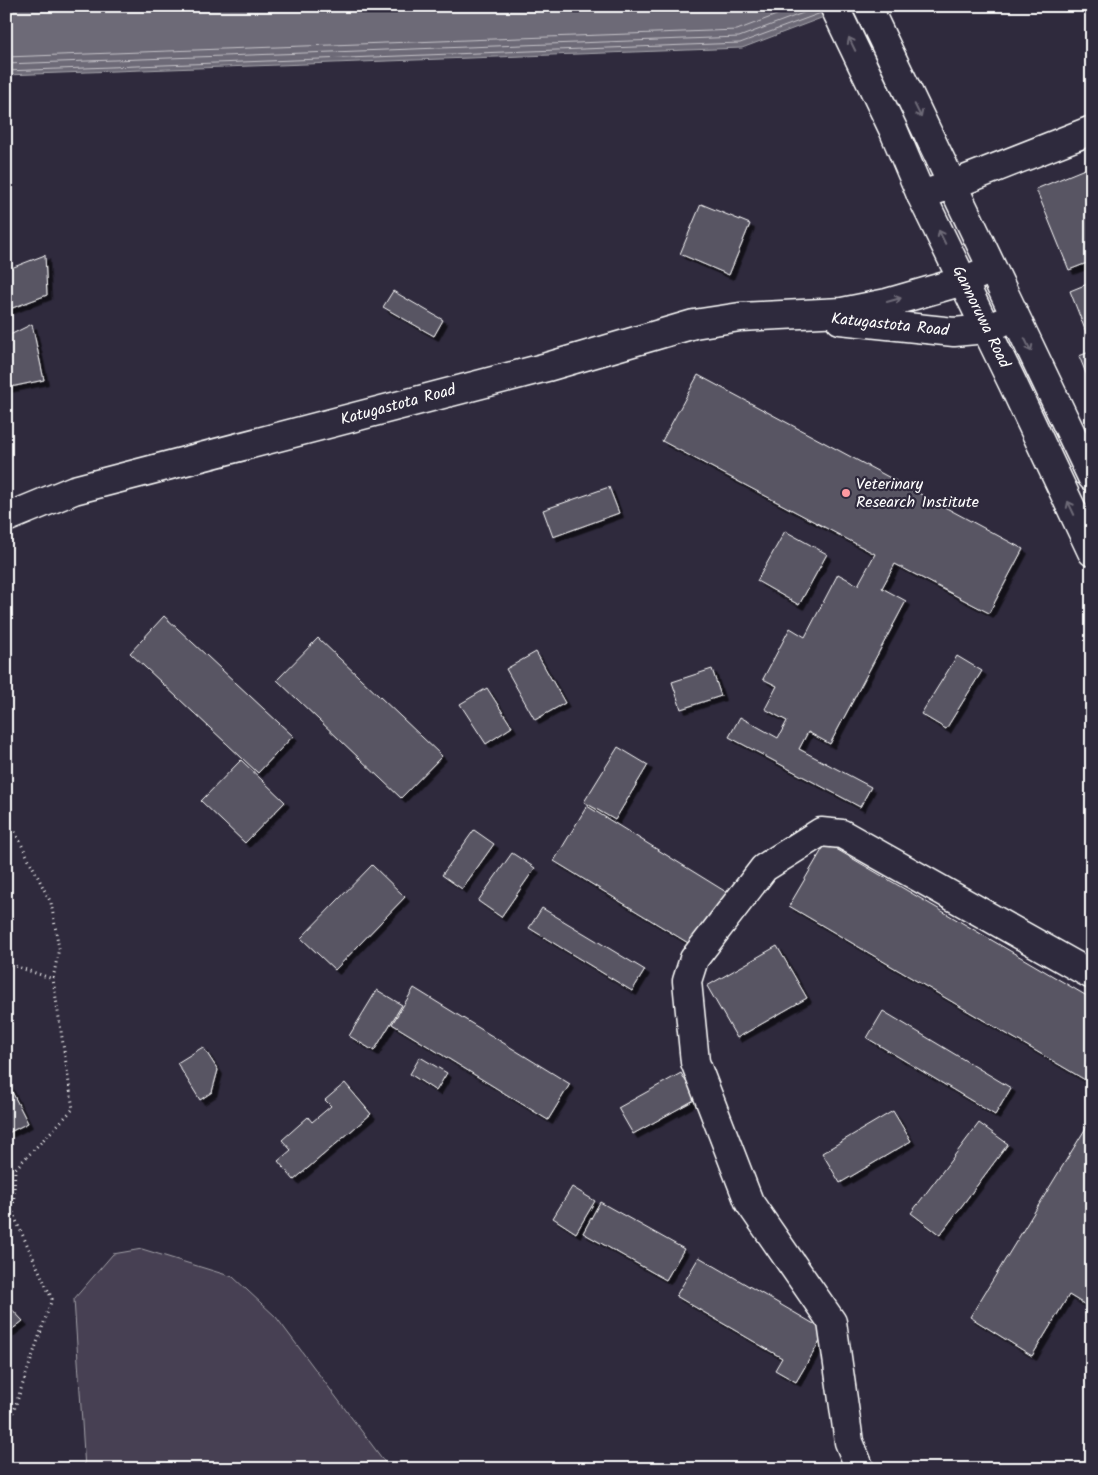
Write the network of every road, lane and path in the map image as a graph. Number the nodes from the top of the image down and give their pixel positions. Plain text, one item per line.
1 (834, 6) edge
2 (867, 6) edge
3 (1092, 130) edge
4 (952, 185) junction
5 (921, 195) junction
6 (992, 269) junction
7 (963, 281) junction
8 (794, 315) junction
9 (1014, 318) junction
10 (986, 329) junction
11 (1092, 477) edge
12 (6, 518) edge
13 (1092, 552) edge
14 (6, 814) edge
15 (6, 963) edge
16 (1092, 976) edge
17 (53, 979) junction
18 (6, 1433) edge
19 (860, 1469) edge

5 -> 1 main road, Gannoruwa Road
2 -> 4 main road, Gannoruwa Road
3 - 4 main road
4 - 5 main road
4 - 6 main road, Gannoruwa Road
7 -> 5 main road, Gannoruwa Road
6 - 7 main road, Katugastota Road
6 - 9 main road, Gannoruwa Road
8 -> 7 main road, Katugastota Road
7 - 10 main road, Gannoruwa Road
8 - 10 main road, Katugastota Road
8 - 12 main road, Katugastota Road
9 - 10 main road, Katugastota Road
9 -> 11 main road, Gannoruwa Road
13 -> 10 main road, Gannoruwa Road
14 - 17 path
15 - 17 path
16 - 19 main road
17 - 18 path

